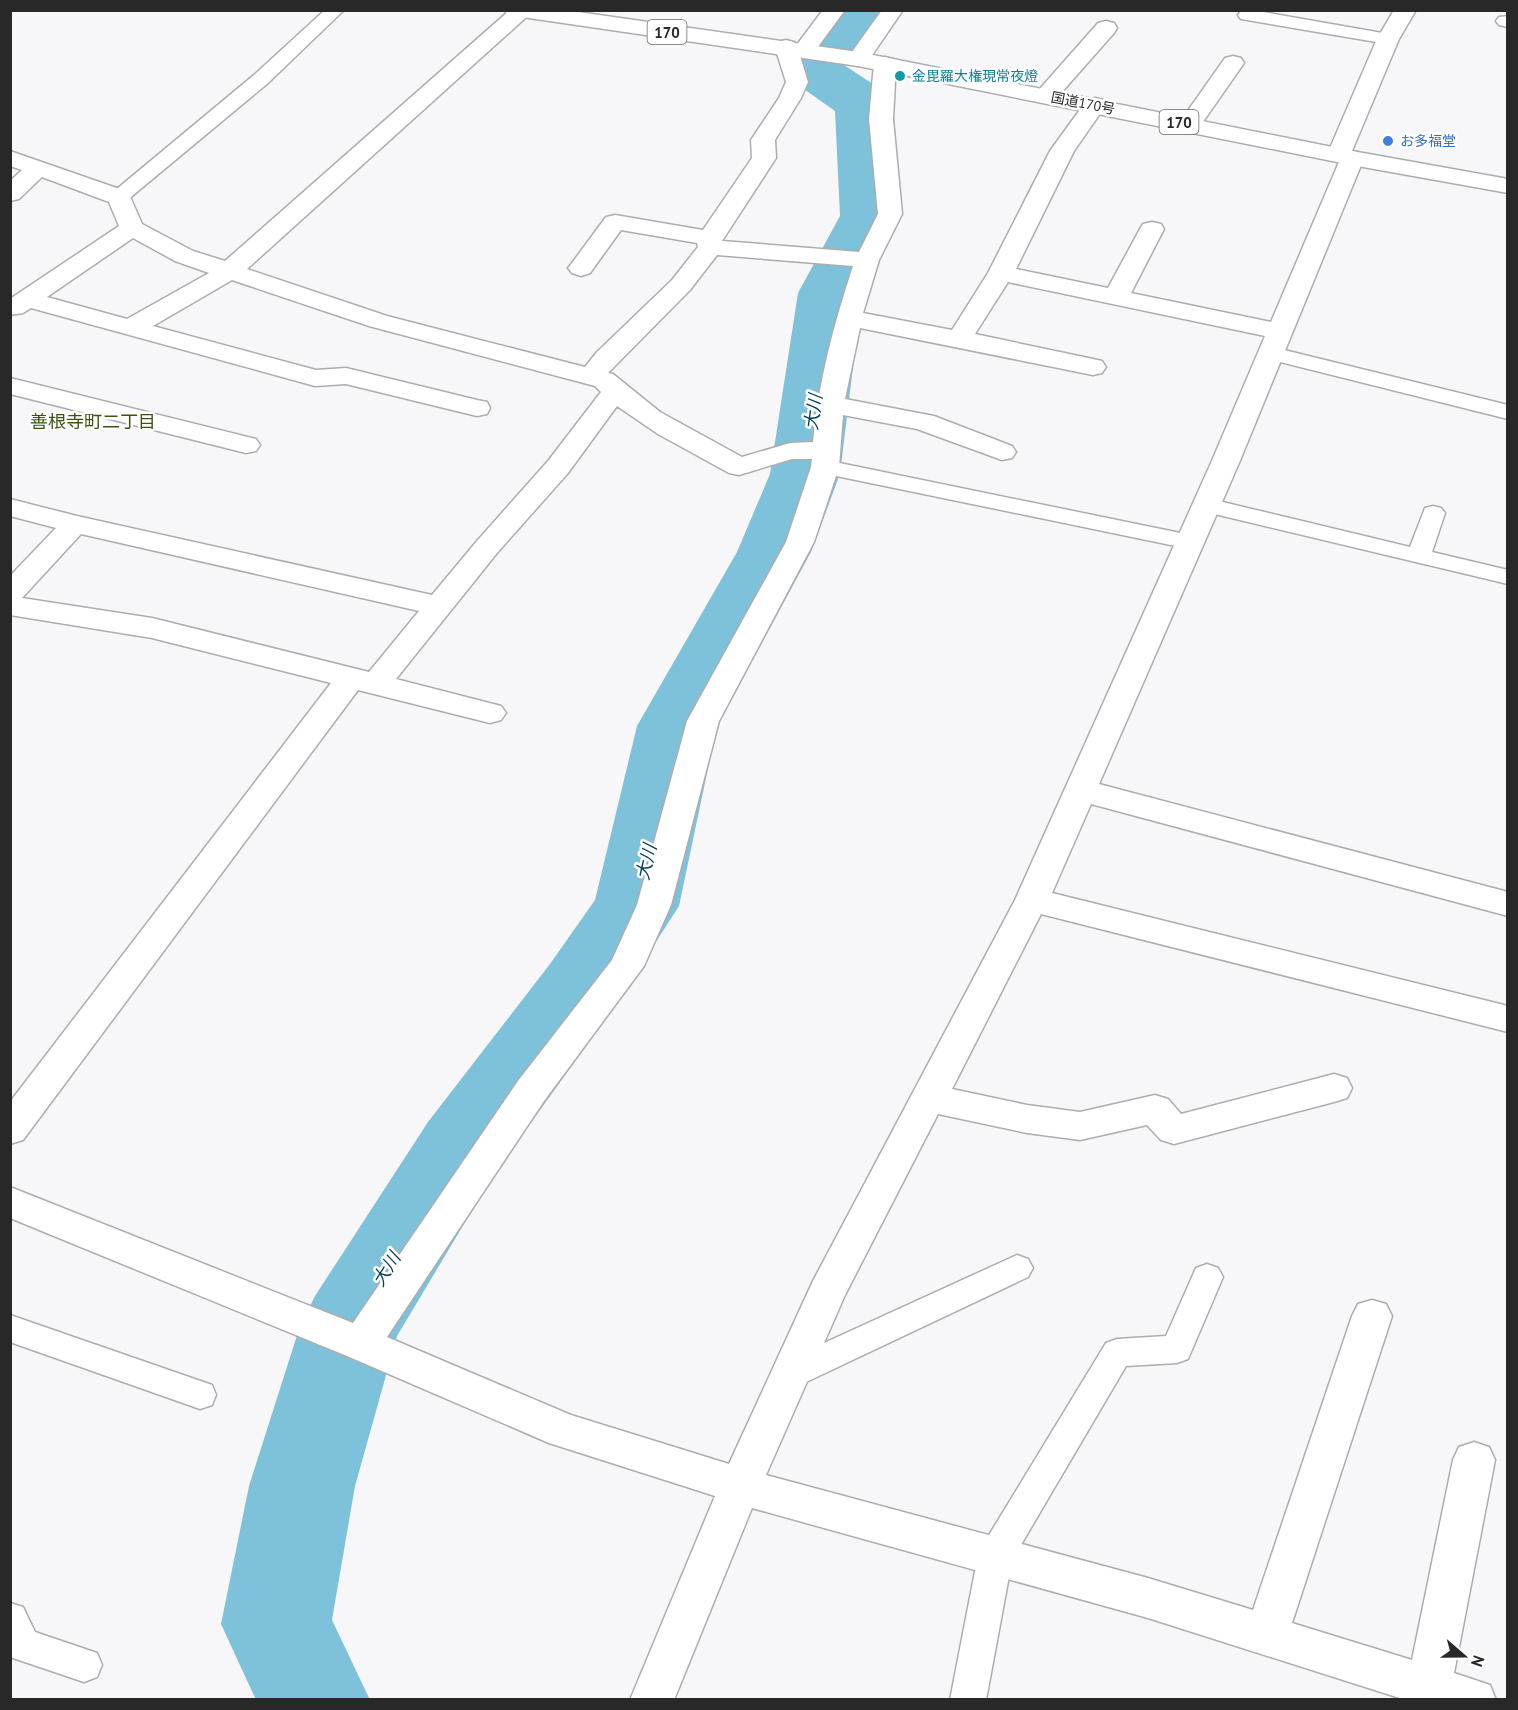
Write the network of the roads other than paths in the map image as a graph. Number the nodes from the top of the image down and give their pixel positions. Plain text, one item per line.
1 (336, 10) edge
2 (835, 10) edge
3 (893, 10) edge
4 (1405, 10) edge
5 (518, 11) edge
6 (1247, 15) dead end
7 (1106, 28) dead end
8 (1388, 39) junction
9 (803, 50) junction
10 (864, 60) junction
11 (1233, 63) dead end
12 (1046, 96) junction
13 (1095, 105) junction
14 (1190, 124) junction
15 (1346, 157) junction
16 (10, 158) edge
17 (38, 168) junction
18 (1508, 186) edge
19 (10, 194) edge
20 (119, 196) junction
21 (132, 228) junction
22 (1152, 229) dead end
23 (709, 242) junction
24 (867, 260) junction
25 (581, 268) dead end
26 (228, 272) junction
27 (1001, 273) junction
28 (1116, 297) junction
29 (18, 305) edge
30 (849, 318) junction
31 (130, 328) junction
32 (959, 339) junction
33 (1276, 342) junction
34 (1093, 367) dead end
35 (603, 384) junction
36 (10, 386) edge
37 (830, 404) junction
38 (477, 408) dead end
39 (1508, 412) edge
40 (246, 445) dead end
41 (1002, 452) dead end
42 (825, 459) junction
43 (1206, 505) junction
44 (10, 507) edge
45 (1433, 513) dead end
46 (75, 524) junction
47 (1190, 542) junction
48 (1419, 556) junction
49 (1504, 577) dead end
50 (10, 594) edge
51 (10, 606) edge
52 (440, 606) junction
53 (363, 681) junction
54 (490, 713) dead end
55 (1081, 790) junction
56 (1032, 900) junction
57 (1508, 904) edge
58 (1508, 1018) edge
59 (1334, 1088) dead end
60 (929, 1098) junction
61 (10, 1130) edge
62 (10, 1202) edge
63 (1017, 1268) dead end
64 (1207, 1276) dead end
65 (1372, 1316) dead end
66 (10, 1328) edge
67 (349, 1339) junction
68 (790, 1374) junction
69 (200, 1395) dead end
70 (1474, 1460) dead end
71 (740, 1486) junction
72 (995, 1556) junction
73 (10, 1619) edge
74 (1266, 1635) junction
75 (84, 1665) dead end
76 (1417, 1688) edge
77 (652, 1700) edge
78 (968, 1700) edge
79 (1474, 1700) edge

1 - 20 lane
2 - 9 main road
3 - 10 main road
4 - 8 main road
5 - 9 main road, 国道170号 / 170
5 - 26 main road
6 - 8 lane
7 - 12 main road
8 - 15 main road
9 - 10 main road, 国道170号 / 170
9 - 23 main road
10 - 12 main road, 国道170号 / 170
10 - 24 main road
11 - 14 main road
12 - 13 main road, 国道170号 / 170
13 - 14 main road, 国道170号 / 170
13 - 27 main road
14 - 15 main road, 国道170号 / 170
15 - 18 main road, 国道170号 / 170
15 - 33 main road
16 - 17 main road
17 - 19 main road
17 - 20 main road
20 - 21 main road
21 - 26 main road
21 - 29 main road
22 - 28 main road
23 - 24 main road
23 - 25 main road
23 - 35 main road
24 - 30 main road
26 - 31 main road
26 - 35 main road
27 - 28 main road
27 - 32 main road
28 - 33 main road
29 - 31 main road
30 - 32 main road
30 - 37 main road
31 - 38 main road
32 - 34 main road
33 - 39 lane
33 - 43 main road
35 - 42 main road
35 - 52 main road
36 - 40 main road
37 - 41 main road
37 - 42 main road
42 - 47 lane
42 - 67 main road
43 - 47 main road
43 - 48 lane
44 - 46 main road
45 - 48 lane
46 - 50 main road
46 - 52 main road
47 - 55 main road
48 - 49 lane
51 - 53 main road
52 - 53 main road
53 - 54 main road
53 - 61 main road
55 - 56 main road
55 - 57 main road
56 - 58 main road
56 - 60 main road
59 - 60 main road
60 - 68 main road
62 - 67 main road
63 - 68 lane
64 - 72 lane
65 - 74 main road
66 - 69 lane
67 - 71 main road
68 - 71 main road
70 - 76 main road
71 - 72 main road
71 - 77 main road
72 - 74 main road
72 - 78 lane
73 - 75 lane
74 - 76 main road
76 - 79 main road

